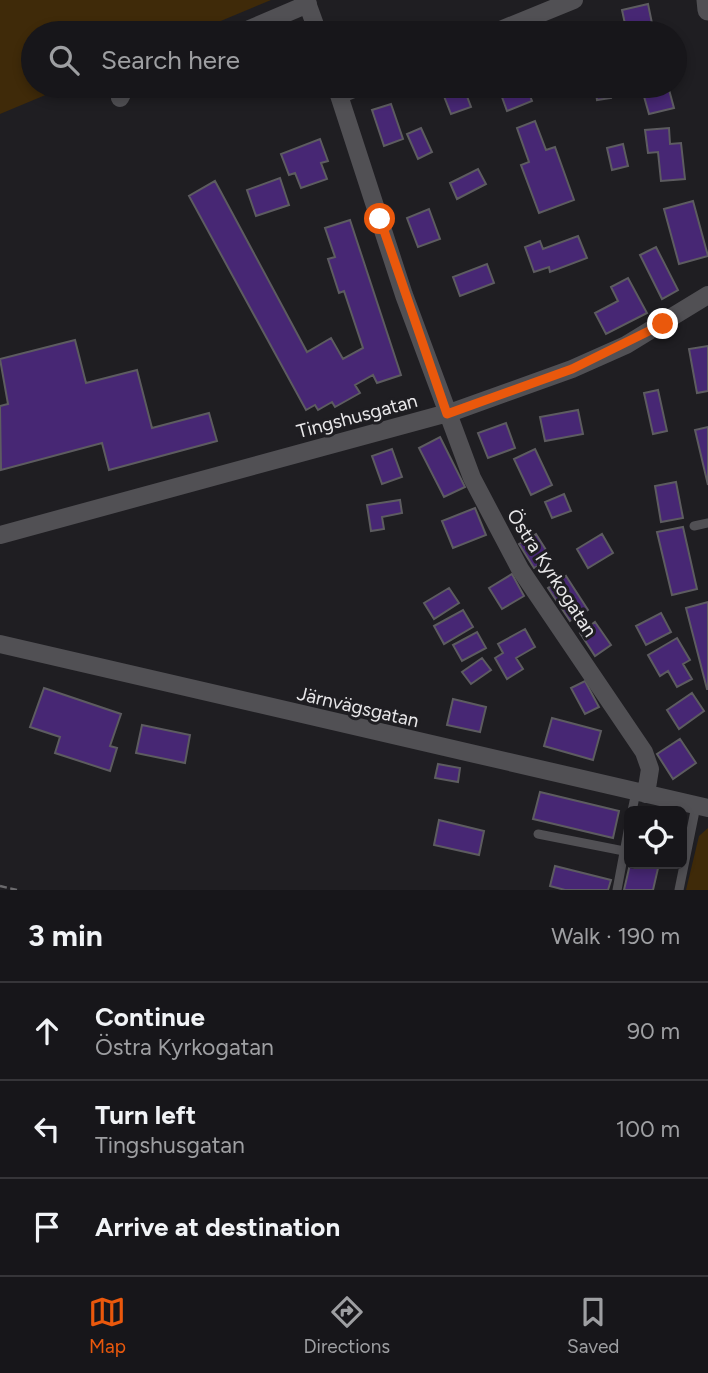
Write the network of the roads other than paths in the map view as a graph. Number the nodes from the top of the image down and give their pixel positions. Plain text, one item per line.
1 (574, 0) edge
2 (707, 0) edge
3 (307, 2) edge
4 (708, 10) edge
5 (266, 21) edge
6 (314, 21) edge
7 (522, 21) edge
8 (340, 98) edge
9 (708, 295) edge
10 (447, 414) junction
11 (708, 523) edge
12 (694, 526) dead end
13 (0, 535) edge
14 (0, 644) edge
15 (641, 793) junction
16 (634, 806) edge
17 (702, 807) edge
18 (538, 834) dead end
19 (624, 852) joint
20 (617, 890) edge
21 (679, 890) edge

1 - 7 street
2 - 4 street
3 - 5 street
3 - 6 street
8 - 10 street, Östra Kyrkogatan
9 - 10 street, Tingshusgatan
10 - 13 street, Tingshusgatan
10 - 15 street, Östra Kyrkogatan
11 - 12 lane
14 - 15 street, Järnvägsgatan
15 - 16 lane
15 - 17 street, Järnvägsgatan
17 - 21 lane
18 - 19 lane
19 - 20 lane

